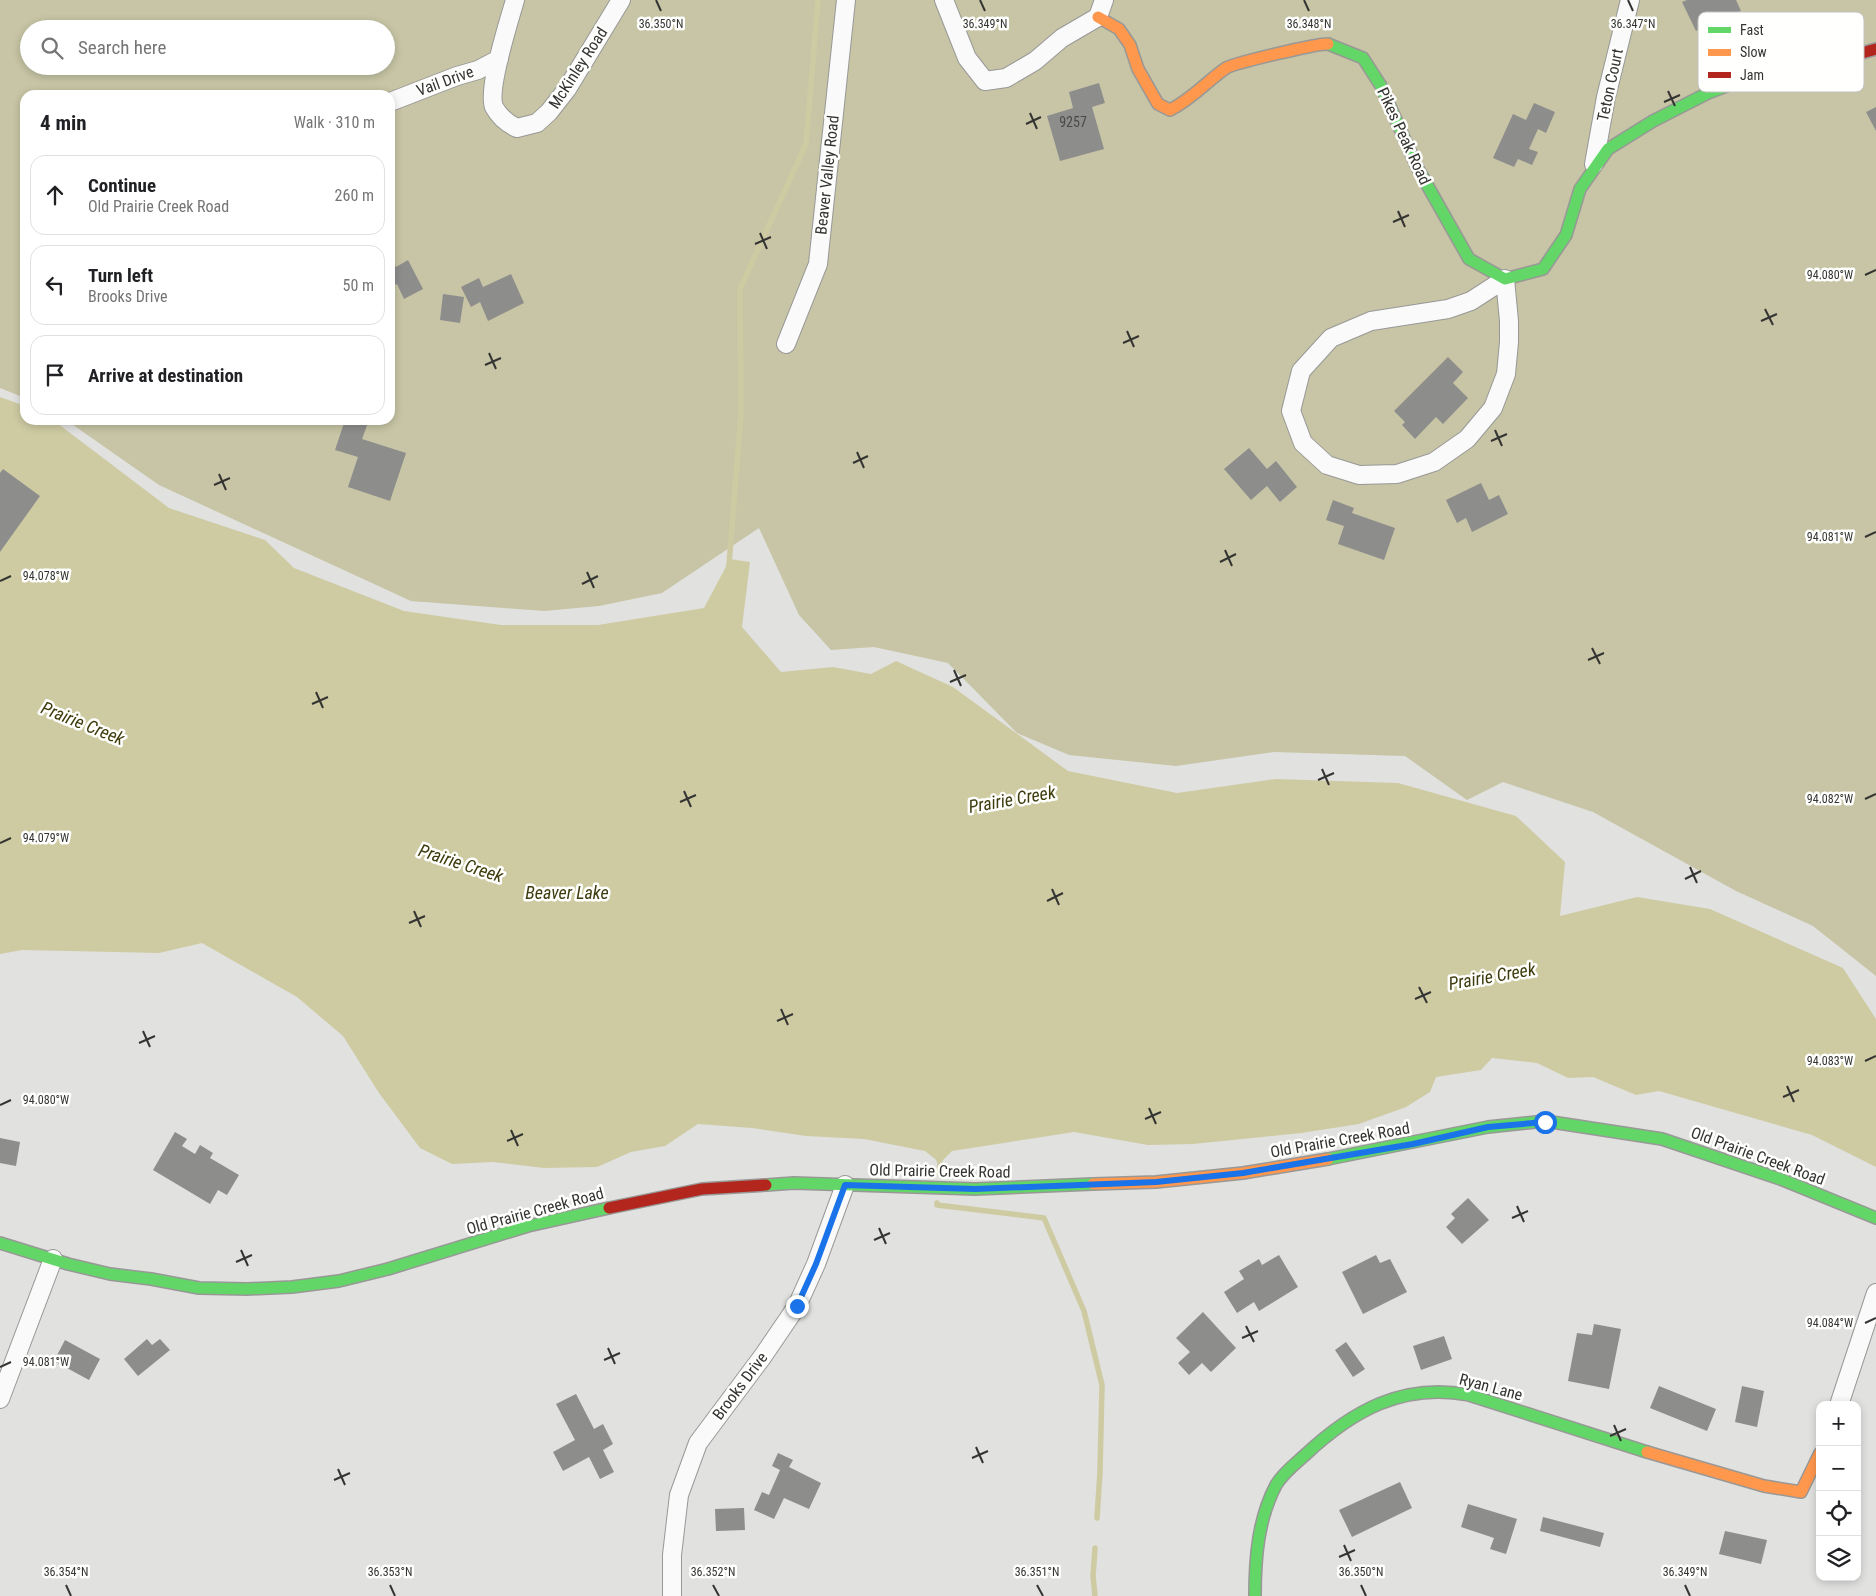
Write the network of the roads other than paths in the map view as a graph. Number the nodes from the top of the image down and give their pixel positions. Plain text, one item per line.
1 (515, 0) edge
2 (622, 0) edge
3 (846, 0) edge
4 (944, 0) edge
5 (1104, 0) edge
6 (1630, 0) edge
7 (1098, 17) junction
8 (499, 59) junction
9 (1711, 92) edge
10 (395, 100) edge
11 (1594, 170) junction
12 (1506, 279) junction
13 (786, 344) dead end
14 (845, 1185) junction
15 (1876, 1218) edge
16 (0, 1243) edge
17 (53, 1259) junction
18 (1876, 1293) edge
19 (0, 1399) edge
20 (1840, 1401) edge
21 (1816, 1462) edge
22 (672, 1596) edge
23 (1255, 1596) edge

1 - 8 street
2 - 8 street, McKinley Road
3 - 13 street, Beaver Valley Road
4 - 7 street
5 - 7 street
6 - 11 street, Teton Court
7 - 12 street, Pikes Peak Road
8 - 10 street, Vail Drive
9 - 11 street
11 - 12 street
12 - 12 street
14 - 15 street, Old Prairie Creek Road
14 - 17 street, Old Prairie Creek Road
14 - 22 street, Brooks Drive
16 - 17 street, Old Prairie Creek Road
17 - 19 street
18 - 20 street
21 - 23 street, Ryan Lane

